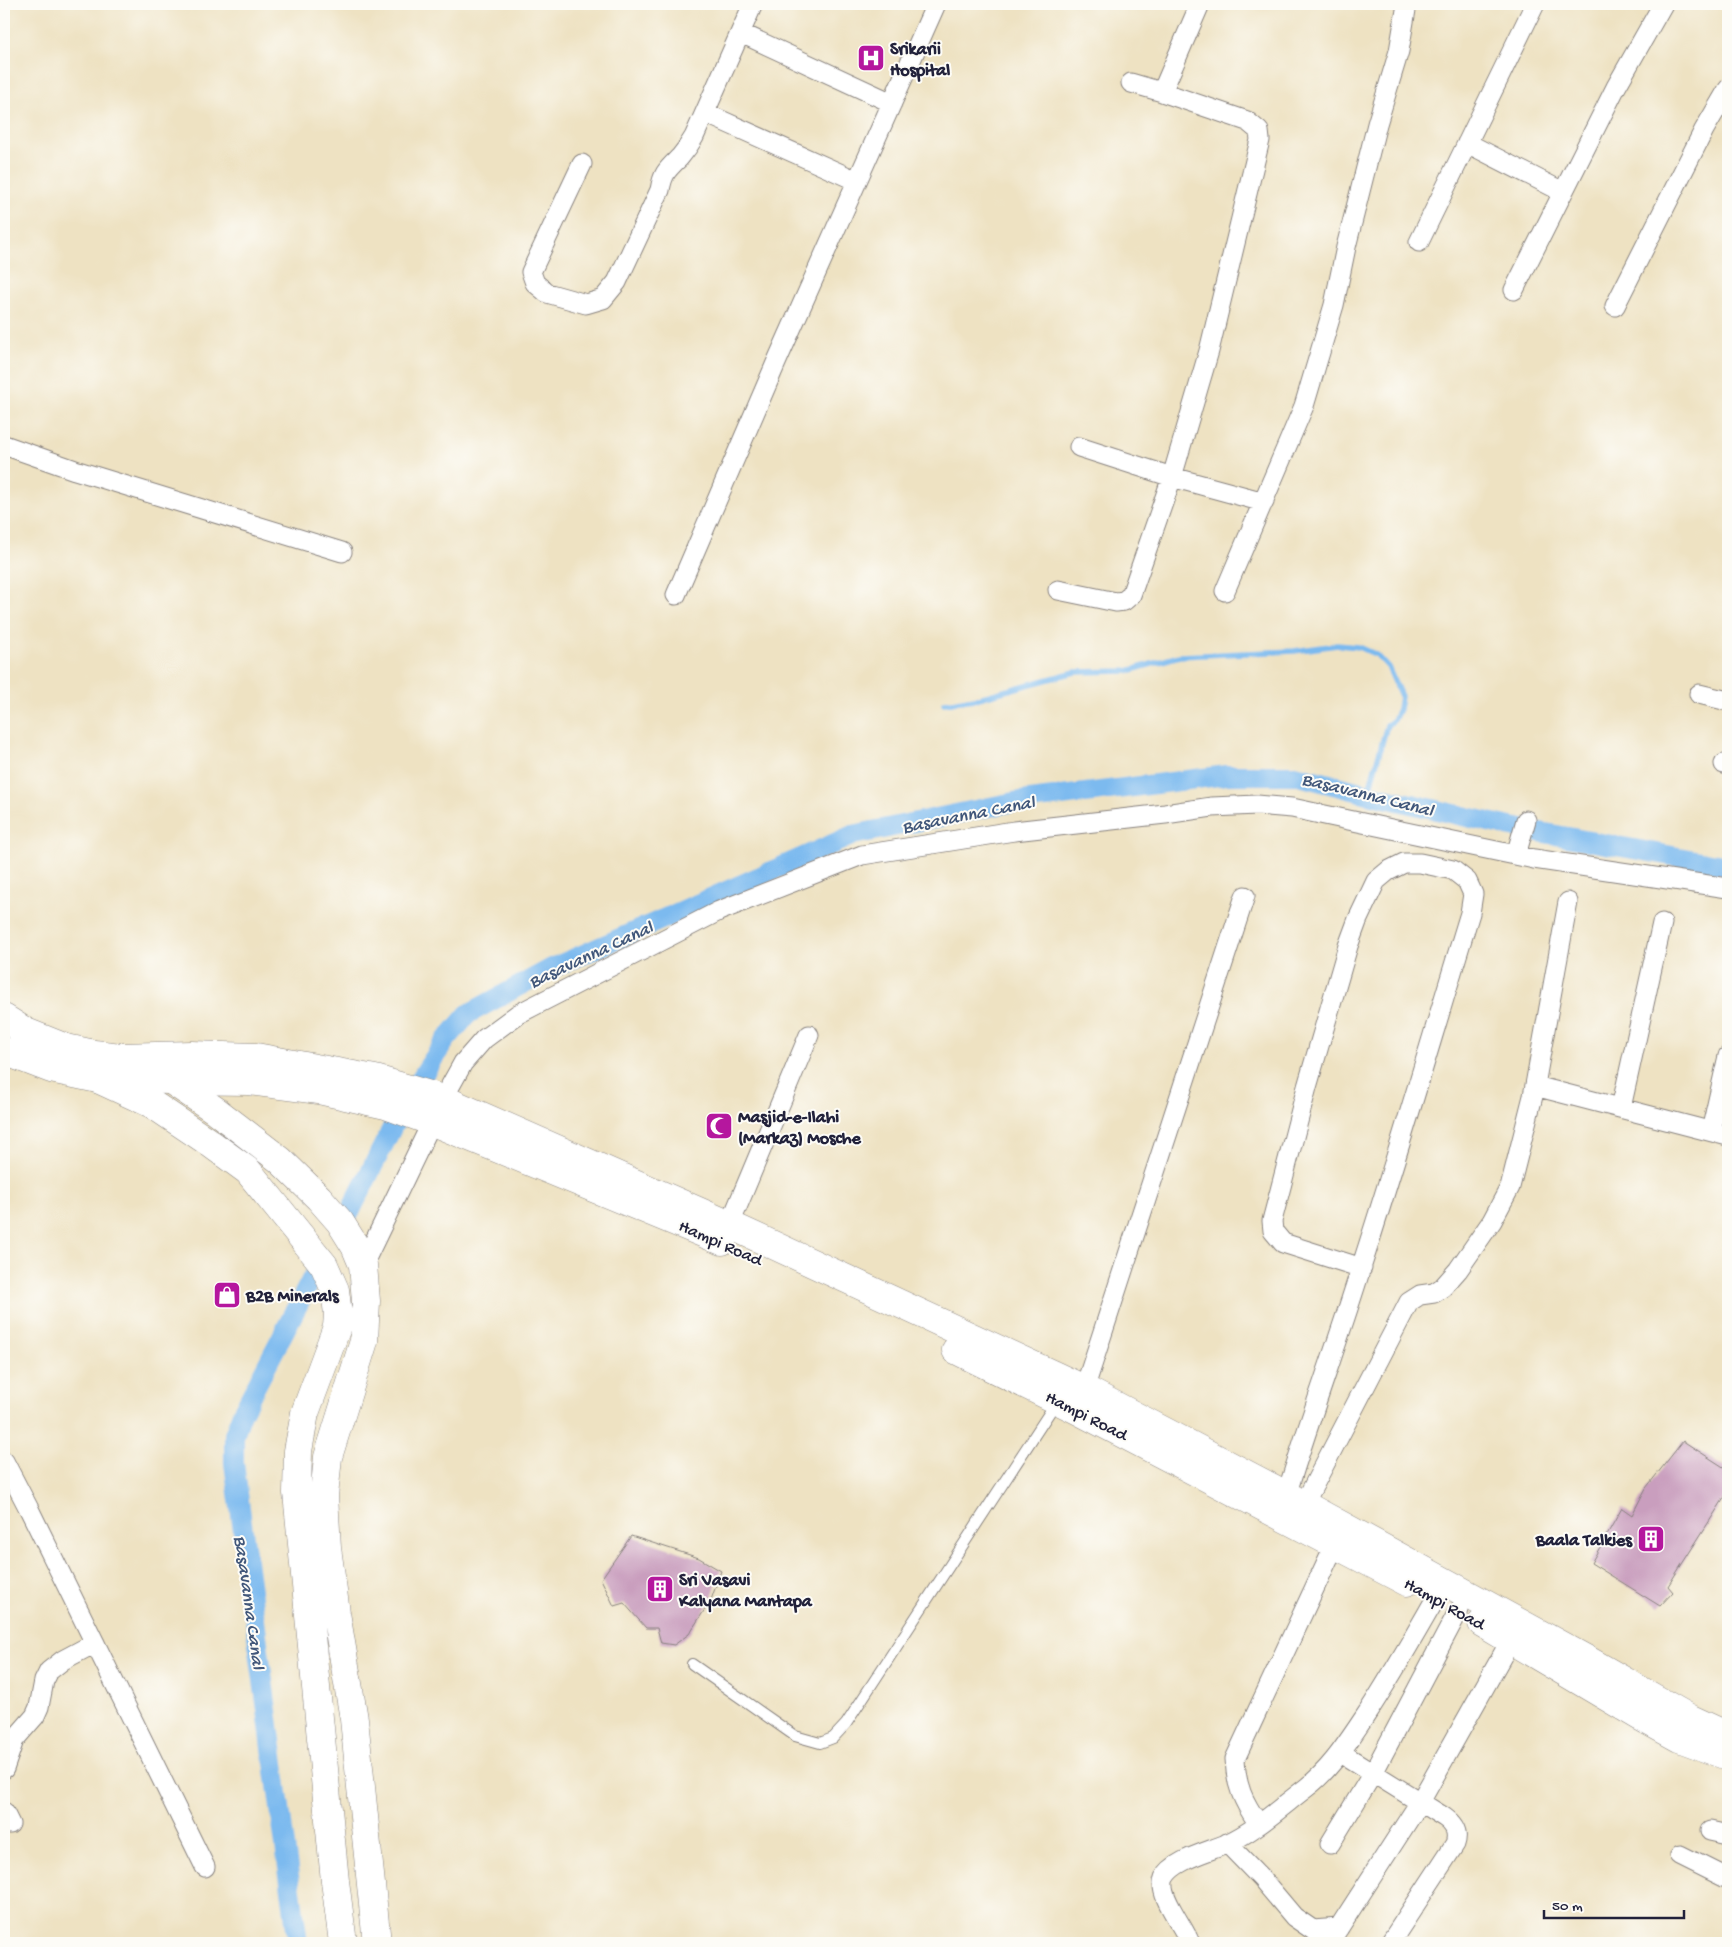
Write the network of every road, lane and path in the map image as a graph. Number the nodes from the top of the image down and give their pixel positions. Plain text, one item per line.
1 (753, 4) edge
2 (936, 4) edge
3 (1200, 4) edge
4 (1406, 4) edge
5 (1535, 4) edge
6 (1664, 4) edge
7 (741, 33) junction
8 (1131, 83) dead end
9 (1728, 89) edge
10 (1162, 92) junction
11 (892, 103) junction
12 (705, 113) junction
13 (1467, 143) junction
14 (582, 164) dead end
15 (857, 181) junction
16 (1564, 192) junction
17 (1419, 242) dead end
18 (1514, 290) dead end
19 (1615, 306) dead end
20 (4, 445) edge
21 (1079, 447) dead end
22 (1172, 477) junction
23 (1264, 502) junction
24 (342, 552) dead end
25 (1058, 590) dead end
26 (1226, 591) dead end
27 (676, 596) dead end
28 (1699, 694) dead end
29 (1728, 701) edge
30 (1526, 820) dead end
31 (1518, 850) junction
32 (1728, 888) edge
33 (1245, 896) dead end
34 (1568, 902) dead end
35 (1662, 922) dead end
36 (4, 1018) edge
37 (809, 1035) dead end
38 (4, 1051) edge
39 (1728, 1056) edge
40 (98, 1079) junction
41 (172, 1081) junction
42 (1535, 1086) junction
43 (391, 1095) junction
44 (1621, 1108) junction
45 (432, 1109) junction
46 (1720, 1133) edge
47 (726, 1233) junction
48 (363, 1265) junction
49 (1362, 1268) junction
50 (1073, 1400) junction
51 (4, 1461) edge
52 (1290, 1505) junction
53 (1335, 1544) junction
54 (1436, 1598) junction
55 (1459, 1610) junction
56 (1511, 1640) junction
57 (95, 1643) junction
58 (692, 1664) dead end
59 (1728, 1734) edge
60 (1341, 1753) junction
61 (1728, 1756) edge
62 (4, 1769) edge
63 (1373, 1773) junction
64 (1420, 1802) junction
65 (1258, 1823) junction
66 (1710, 1831) dead end
67 (1728, 1835) edge
68 (1227, 1843) junction
69 (1330, 1844) dead end
70 (1680, 1855) dead end
71 (205, 1867) dead end
72 (1728, 1879) edge
73 (1334, 1936) edge
74 (1187, 1941) edge
75 (343, 1943) edge
76 (377, 1943) edge
77 (1390, 1943) edge

1 - 7 street
2 - 11 street
3 - 10 street
4 - 23 street
5 - 13 street
6 - 16 street
7 - 11 street
7 - 12 street
8 - 10 street
9 - 19 street
10 - 22 street
11 - 15 street
12 - 14 street
12 - 15 street
13 - 16 street
13 - 17 street
15 - 27 street
16 - 18 street
20 - 24 street
21 - 22 street
22 - 23 street
22 - 25 street
23 - 26 street
28 - 29 street
30 - 31 street
31 - 32 street
31 - 45 street
33 - 50 street
34 - 42 street
35 - 44 street
36 - 43 main road
37 - 47 street
38 - 40 main road
39 - 46 street
40 - 41 main road
40 - 75 main road
41 - 43 main road
41 - 48 main road
42 - 44 street
42 - 52 street
43 - 45 main road, Hampi Road
44 - 46 street
45 - 47 main road, Hampi Road
45 - 48 street
47 - 50 main road, Hampi Road
48 - 76 main road
49 - 49 street
49 - 52 street
50 - 52 main road, Hampi Road
50 - 58 lane
51 - 57 street
52 - 53 main road, Hampi Road
52 - 59 main road
53 - 54 main road, Hampi Road
53 - 65 street
54 - 55 main road, Hampi Road
54 - 60 street
55 - 56 main road, Hampi Road
55 - 63 street
56 - 61 main road, Hampi Road
56 - 64 street
57 - 62 street
57 - 71 street
60 - 63 street
60 - 65 street
63 - 64 street
63 - 69 street
64 - 73 street
64 - 77 street
65 - 68 street
66 - 67 street
68 - 73 street
68 - 74 street
70 - 72 street

